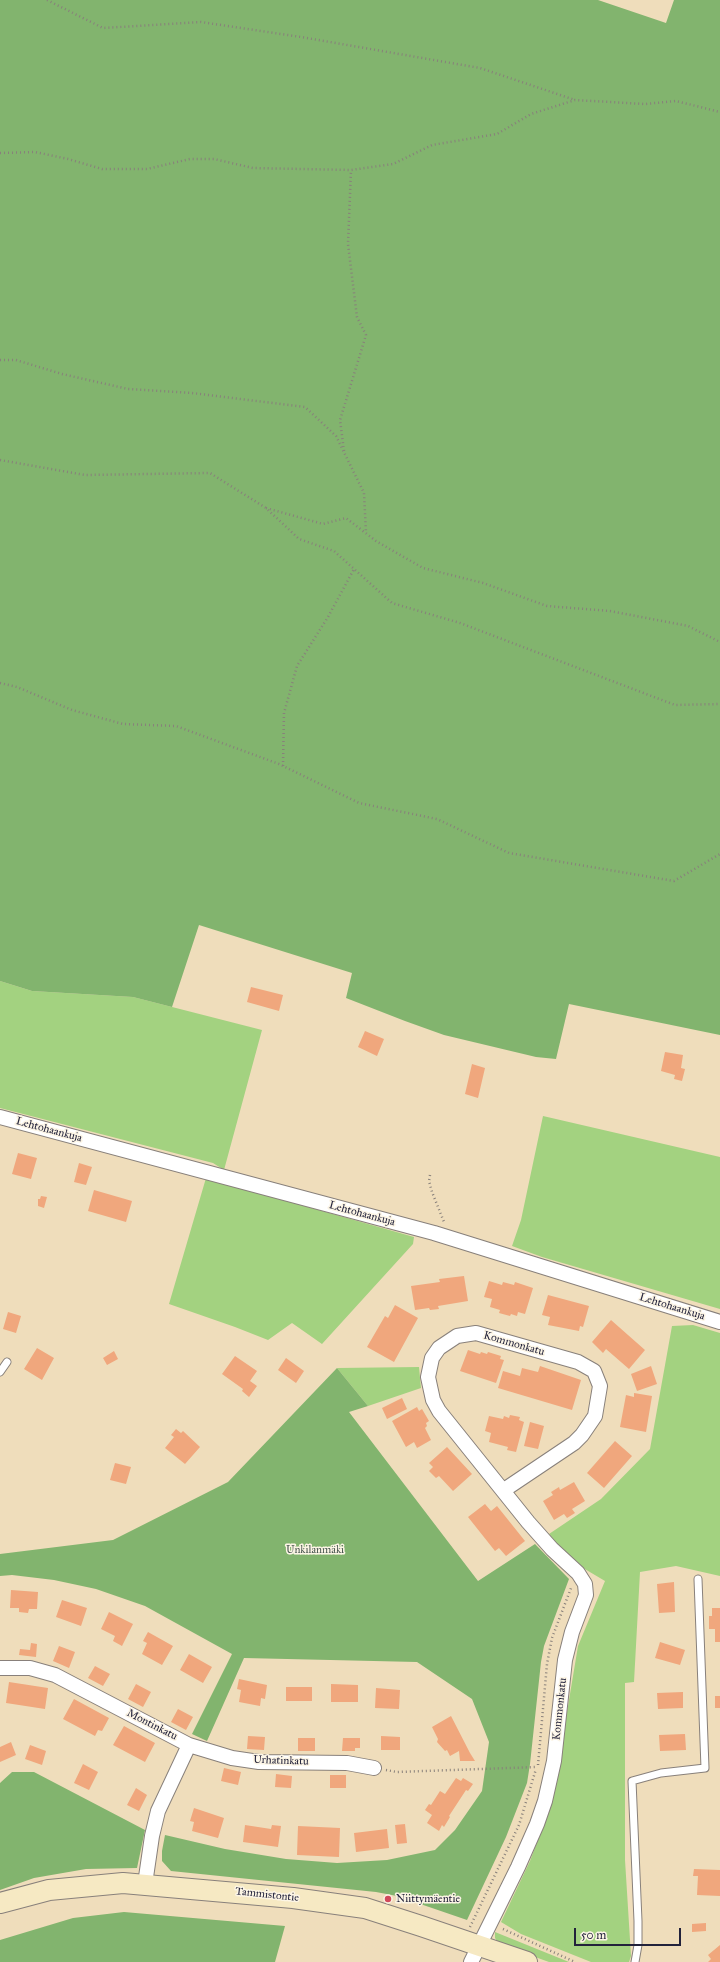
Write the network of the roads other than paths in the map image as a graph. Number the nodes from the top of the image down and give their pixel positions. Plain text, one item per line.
1 (0, 1117) edge
2 (720, 1322) edge
3 (7, 1362) dead end
4 (0, 1372) edge
5 (504, 1490) junction
6 (698, 1579) dead end
7 (0, 1668) edge
8 (189, 1744) junction
9 (374, 1768) road end
10 (145, 1884) junction
11 (0, 1903) edge
12 (472, 1949) edge
13 (527, 1962) edge
14 (635, 1962) edge

1 - 2 street, Lehtohaankuja
3 - 4 lane
5 - 5 street, Kommonkatu
5 - 12 street, Kommonkatu
6 - 14 lane
7 - 8 street, Montinkatu
8 - 9 street, Urhatinkatu
8 - 10 street, Montinkatu
10 - 11 street, Tammistontie
10 - 12 street, Tammistontie
12 - 13 street, Tammistontie

